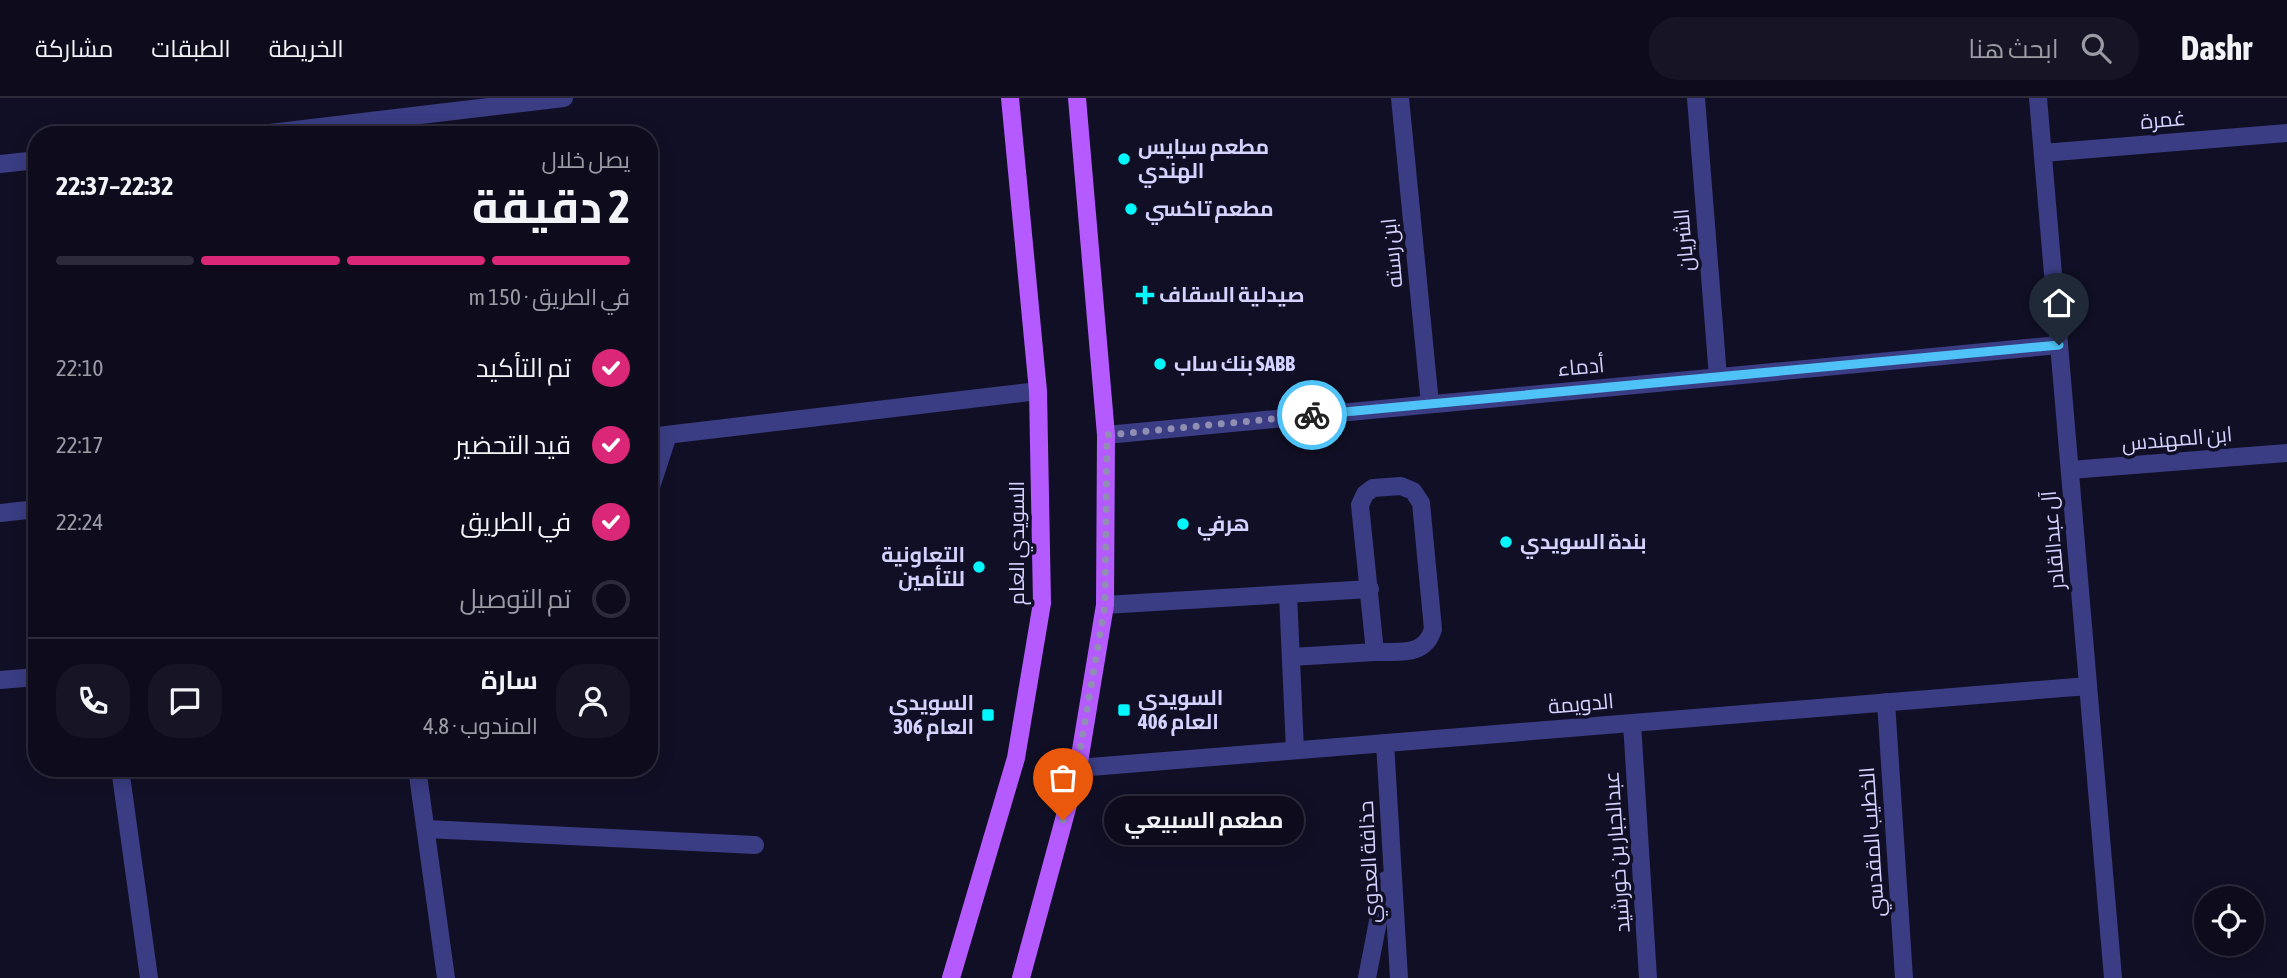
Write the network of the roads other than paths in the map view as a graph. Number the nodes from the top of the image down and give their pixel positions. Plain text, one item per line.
1 (564, 98) edge
2 (1010, 98) edge
3 (1077, 98) edge
4 (1400, 98) edge
5 (1696, 98) edge
6 (2038, 98) edge
7 (348, 126) edge
8 (2287, 133) edge
9 (2043, 153) junction
10 (28, 161) edge
11 (0, 164) edge
12 (2059, 345) junction
13 (1718, 377) junction
14 (1038, 391) junction
15 (1430, 404) junction
16 (668, 435) junction
17 (1107, 435) junction
18 (658, 436) edge
19 (2287, 453) edge
20 (658, 466) edge
21 (2070, 470) junction
22 (28, 510) edge
23 (0, 513) edge
24 (1370, 589) junction
25 (1288, 594) junction
26 (1105, 605) junction
27 (1375, 652) junction
28 (1291, 657) junction
29 (28, 678) edge
30 (0, 680) edge
31 (2088, 686) junction
32 (1886, 702) junction
33 (1632, 723) junction
34 (1385, 743) junction
35 (1295, 750) junction
36 (1077, 768) junction
37 (121, 777) edge
38 (418, 777) edge
39 (426, 829) junction
40 (755, 845) dead end
41 (1391, 853) junction
42 (149, 978) edge
43 (446, 978) edge
44 (951, 978) edge
45 (1021, 978) edge
46 (1367, 978) edge
47 (1399, 978) edge
48 (1648, 978) edge
49 (1904, 978) edge
50 (2113, 978) edge

1 - 7 street
2 - 14 main road, السويدي العام
3 - 17 main road
4 - 15 street, ابن رسته
5 - 13 street, الشريان
6 - 9 street, آل عبدالقادر
8 - 9 street, غمرة
9 - 12 street, آل عبدالقادر
10 - 11 street
12 - 13 street, أدماء
12 - 21 street, آل عبدالقادر
13 - 15 street, أدماء
14 - 16 street
14 - 44 main road, السويدي العام
15 - 17 street, أدماء
16 - 18 street
16 - 20 street
17 - 26 main road
19 - 21 street, ابن المهندس
21 - 31 street, آل عبدالقادر
22 - 23 street
24 - 25 street
24 - 27 street
24 - 27 street
25 - 26 street
25 - 28 street
26 - 36 main road
27 - 28 street
28 - 35 street
29 - 30 street
31 - 32 street, الدويمة
31 - 50 street, آل عبدالقادر
32 - 33 street, الدويمة
32 - 49 street, الخطيب المقدسي
33 - 34 street, الدويمة
33 - 48 street, عبدالجبار بن خورشيد
34 - 35 street, الدويمة
34 - 41 street, حذافة العدوي
35 - 36 street, الدويمة
36 - 45 main road
37 - 42 street
38 - 39 street
39 - 40 street
39 - 43 street
41 - 46 street
41 - 47 street, حذافة العدوي

